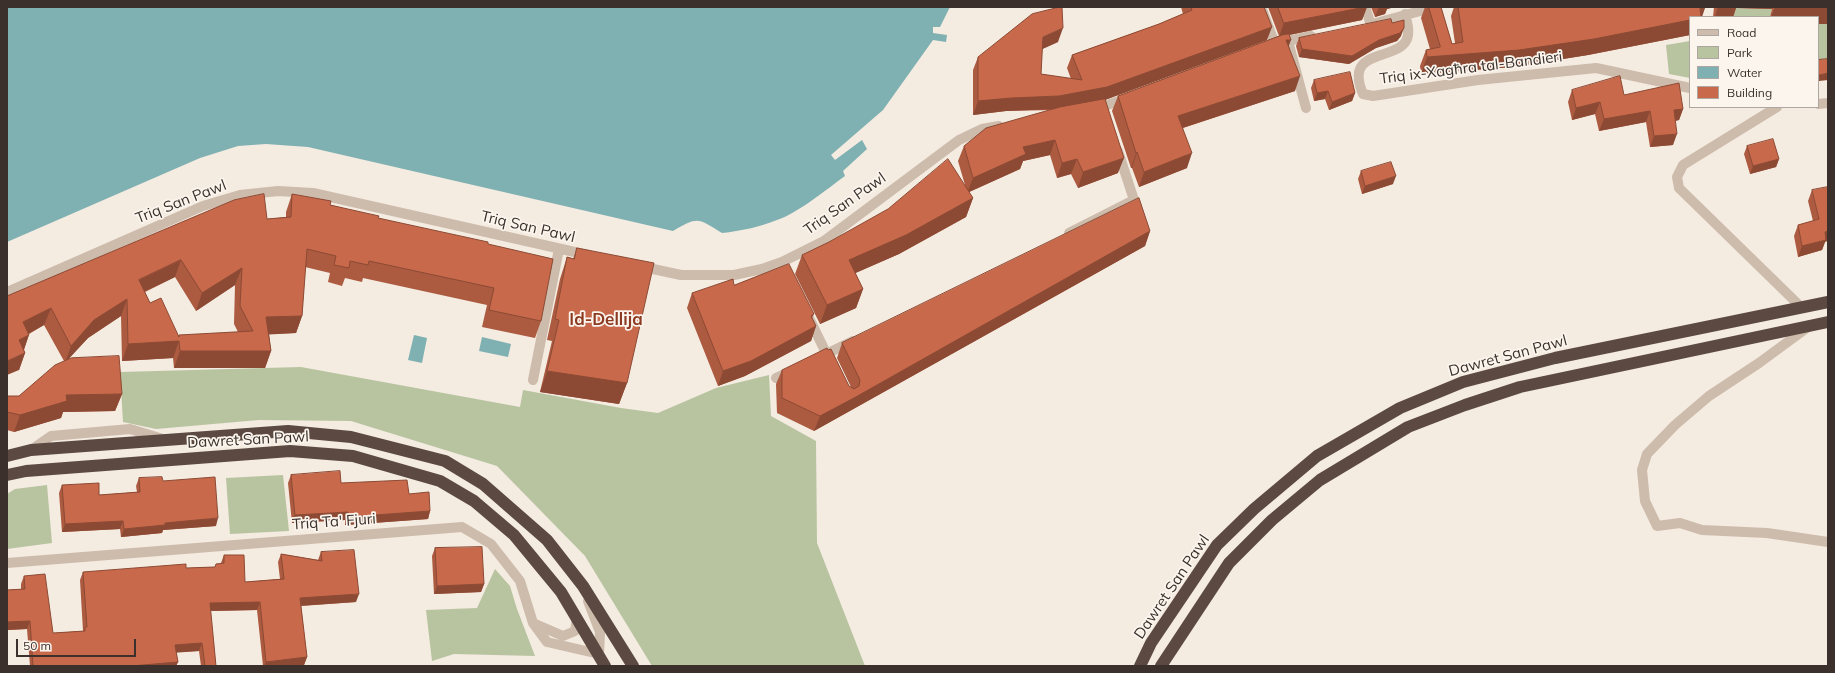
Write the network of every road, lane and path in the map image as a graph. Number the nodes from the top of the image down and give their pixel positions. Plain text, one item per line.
1 (1261, 7) edge
2 (1365, 7) edge
3 (1435, 7) edge
4 (1405, 14) junction
5 (1318, 35) edge
6 (1288, 41) junction
7 (1689, 88) edge
8 (1141, 93) edge
9 (1306, 108) dead end
10 (1775, 108) edge
11 (1088, 110) edge
12 (1013, 124) edge
13 (1116, 144) edge
14 (1062, 236) edge
15 (559, 249) junction
16 (597, 257) edge
17 (782, 262) junction
18 (628, 264) edge
19 (787, 273) edge
20 (7, 292) edge
21 (1828, 302) edge
22 (803, 306) edge
23 (1801, 307) junction
24 (1828, 322) edge
25 (1811, 325) junction
26 (862, 336) edge
27 (826, 354) junction
28 (812, 361) edge
29 (833, 367) edge
30 (798, 368) edge
31 (776, 378) dead end
32 (533, 380) dead end
33 (7, 456) edge
34 (7, 475) edge
35 (1828, 542) edge
36 (7, 563) edge
37 (583, 586) junction
38 (577, 618) junction
39 (533, 623) junction
40 (599, 654) junction
41 (605, 666) edge
42 (633, 666) edge
43 (1140, 666) edge
44 (1162, 666) edge

1 - 6 street
2 - 4 street
3 - 4 street
4 - 7 street, Triq ix-Xagħra tal-Bandieri
5 - 6 street
6 - 9 street
8 - 11 street
10 - 23 street
12 - 17 street, Triq San Pawl
13 - 14 street
15 - 16 street, Triq San Pawl
15 - 20 street, Triq San Pawl
15 - 32 street
17 - 18 street, Triq San Pawl
17 - 19 street
21 - 23 highway, Dawret San Pawl
22 - 27 street
23 - 43 highway, Dawret San Pawl
24 - 25 highway
25 - 35 street
25 - 44 highway
26 - 27 street
27 - 28 street
27 - 29 street
30 - 31 street
33 - 37 highway, Dawret San Pawl
34 - 38 highway, Dawret San Pawl
36 - 39 street, Triq Ta' Fjuri
37 - 40 street, Dawret San Pawl
37 - 42 highway, Dawret San Pawl
38 - 39 street
38 - 40 highway, Dawret San Pawl
39 - 40 street, Triq Ta' Fjuri
40 - 41 highway, Dawret San Pawl

